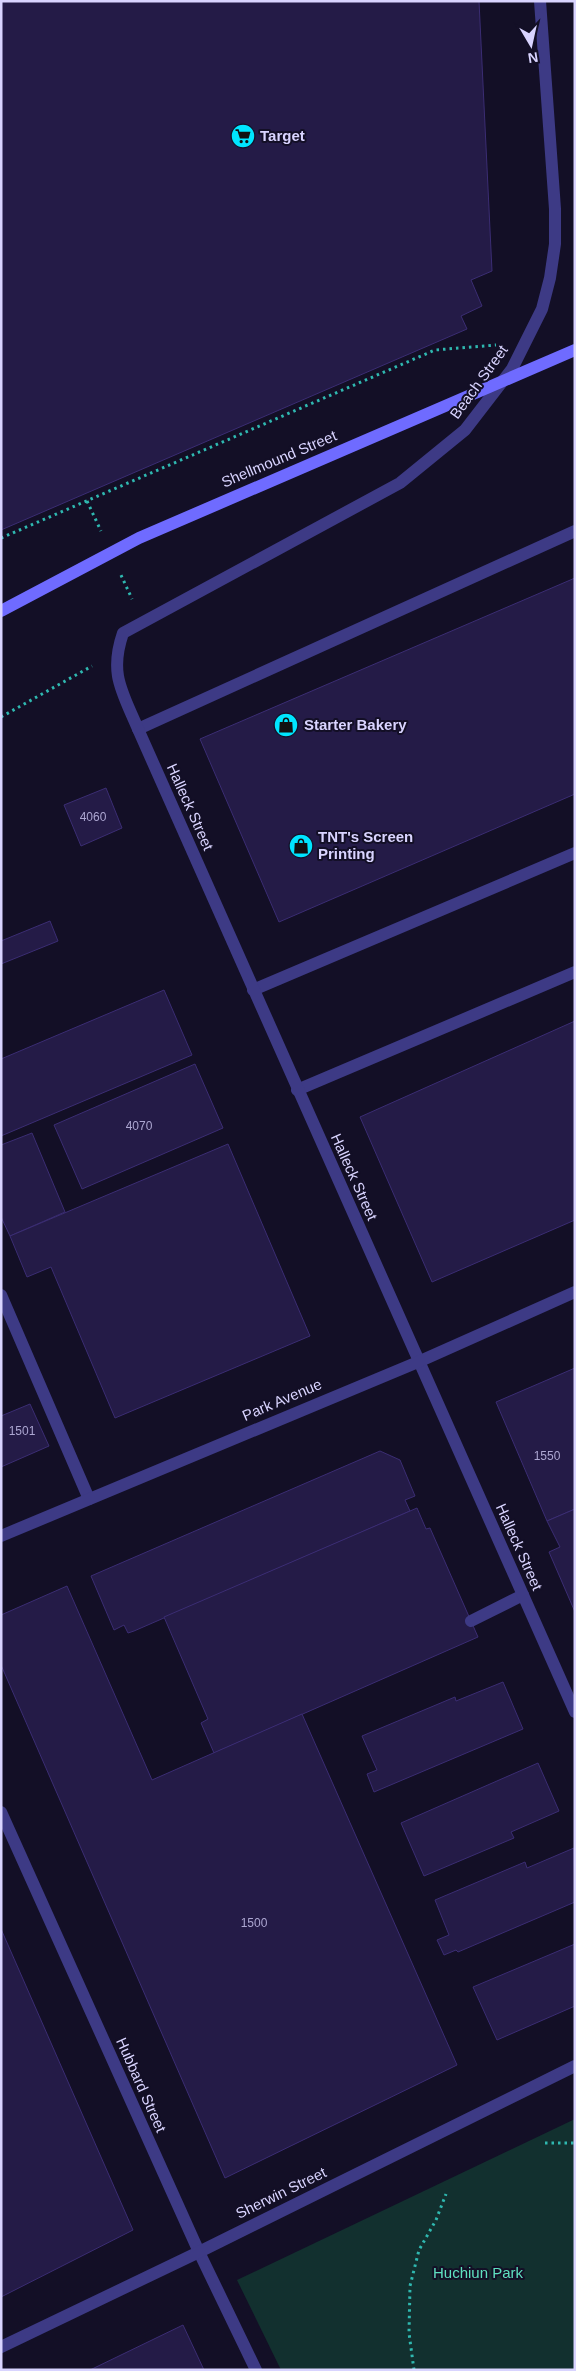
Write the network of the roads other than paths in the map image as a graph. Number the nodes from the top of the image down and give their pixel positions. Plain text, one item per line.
1 (540, 1) edge
2 (575, 350) edge
3 (575, 530) edge
4 (1, 610) edge
5 (116, 652) joint
6 (138, 729) junction
7 (575, 853) edge
8 (575, 972) edge
9 (253, 990) junction
10 (297, 1090) junction
11 (575, 1292) edge
12 (1, 1295) edge
13 (418, 1362) junction
14 (89, 1498) junction
15 (1, 1536) edge
16 (523, 1595) junction
17 (471, 1621) dead end
18 (575, 1712) edge
19 (1, 1812) edge
20 (575, 2066) edge
21 (198, 2252) junction
22 (1, 2347) edge
23 (256, 2370) edge

1 - 5 street, Beach Street
2 - 4 main road, Shellmound Street, bridge
3 - 6 street
5 - 6 street, Halleck Street
6 - 9 street, Halleck Street
7 - 9 street
8 - 10 street
9 - 10 street, Halleck Street
10 - 13 street, Halleck Street
11 - 13 street, Park Avenue
12 - 14 street
13 - 14 street, Park Avenue
13 - 16 street, Halleck Street
14 - 15 street, Park Avenue
16 - 17 street
16 - 18 street, Halleck Street
19 - 21 street, Hubbard Street
20 - 21 street, Sherwin Street
21 - 22 street, Sherwin Street
21 - 23 street, Hubbard Street

